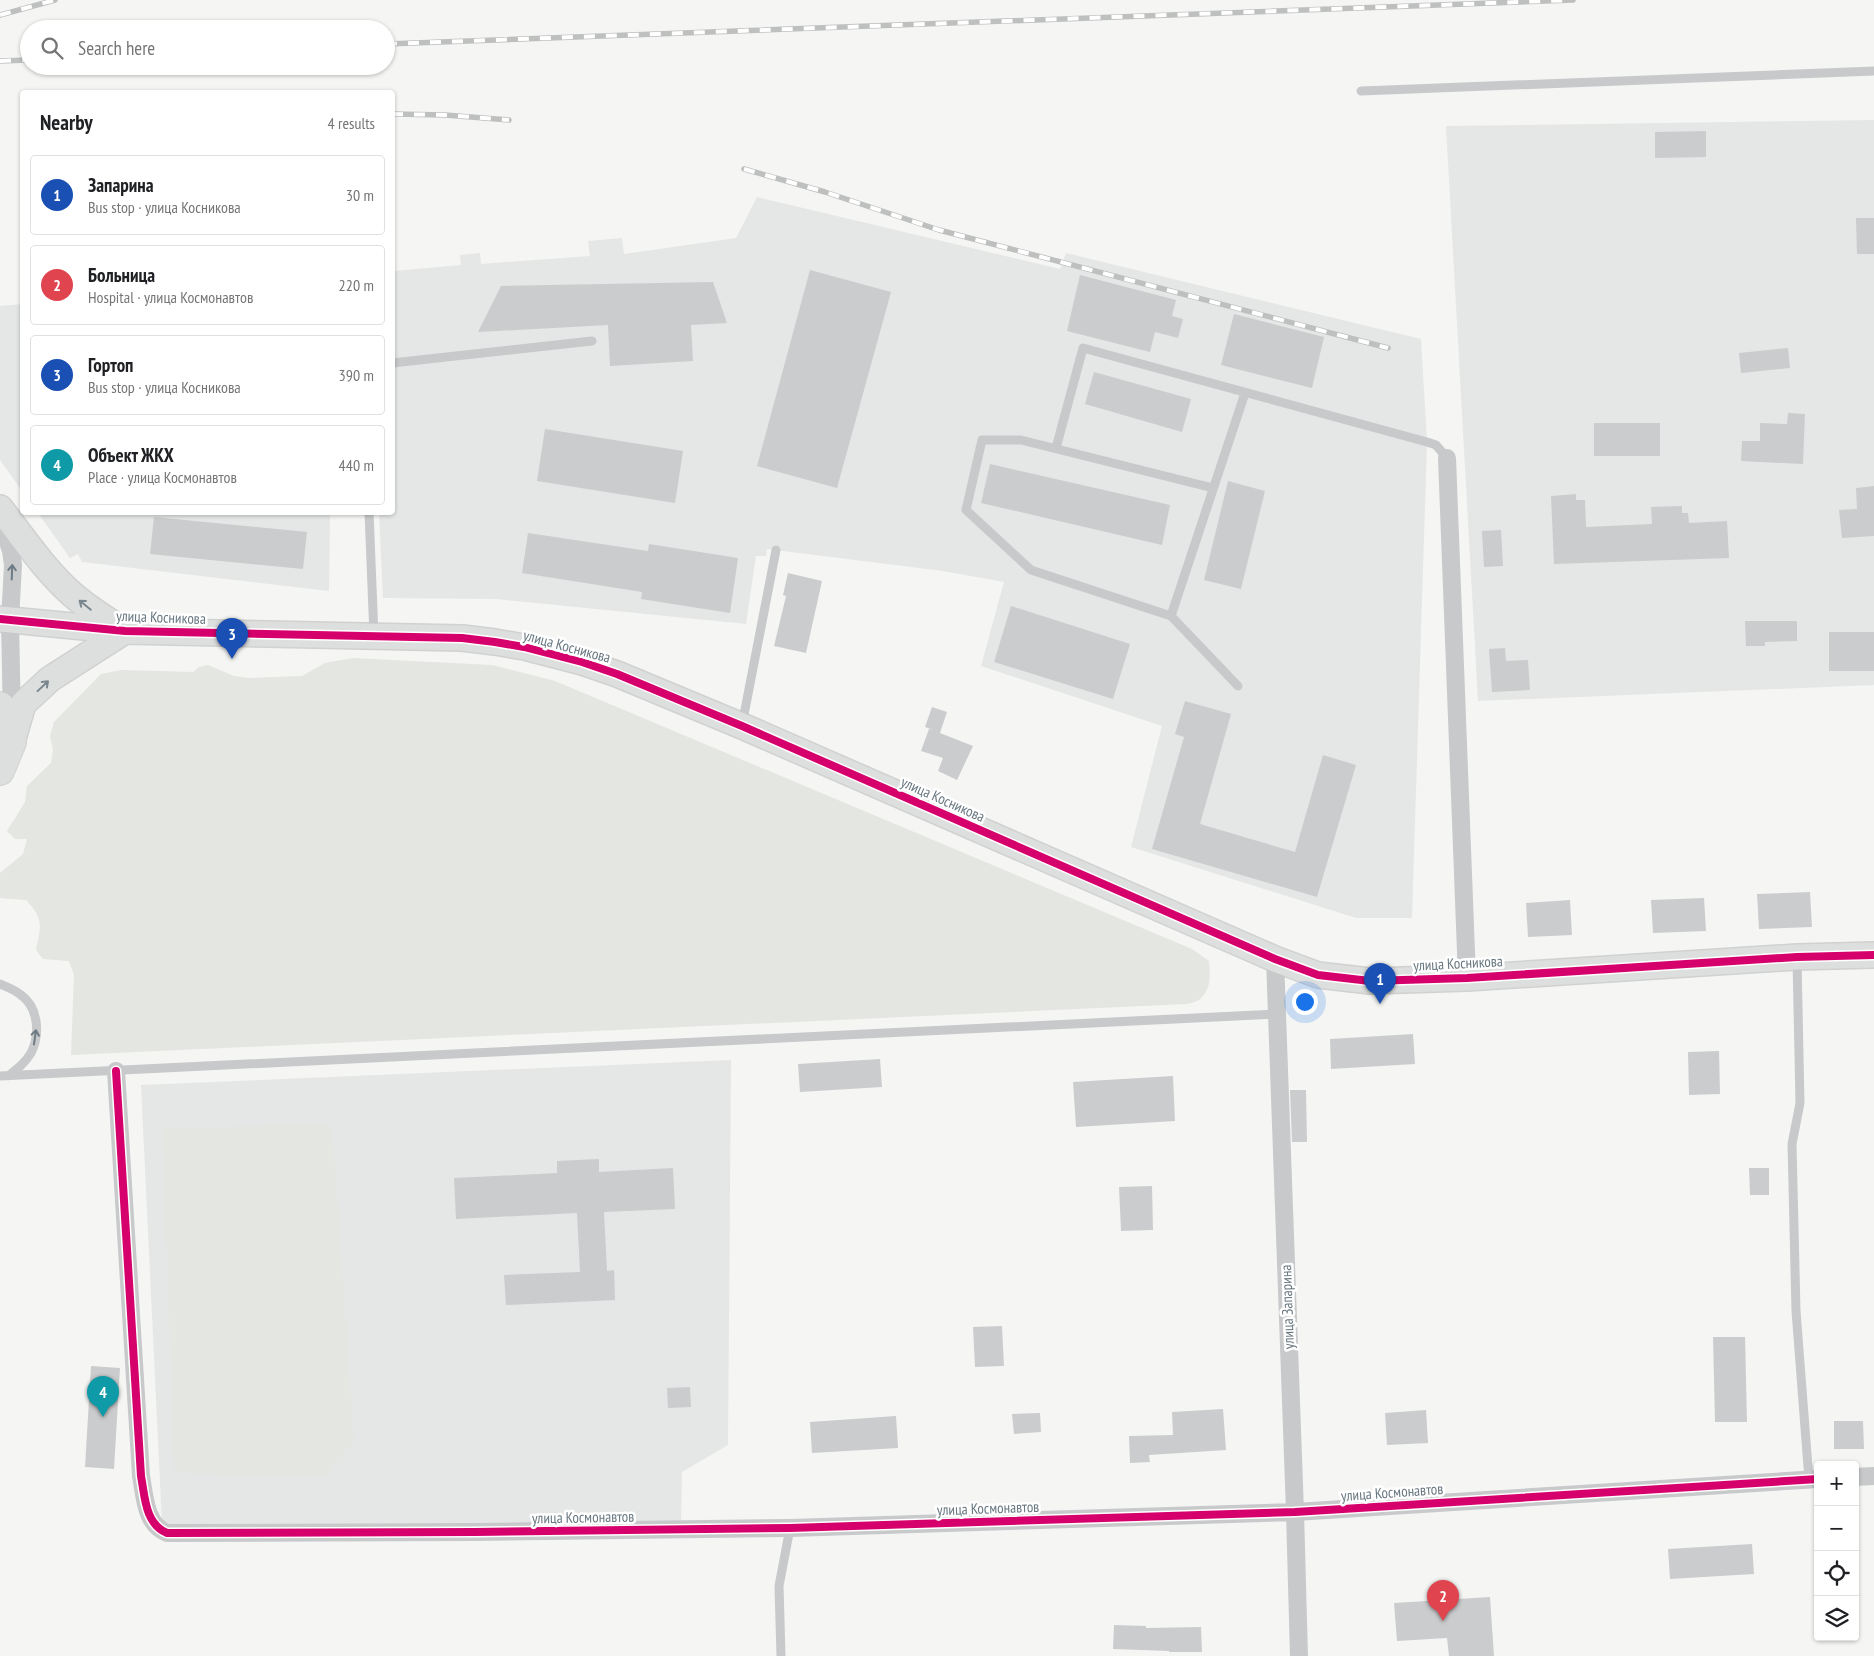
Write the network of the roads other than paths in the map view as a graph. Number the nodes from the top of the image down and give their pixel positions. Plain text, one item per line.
1 (1874, 70) edge
2 (1361, 91) dead end
3 (592, 342) dead end
4 (395, 363) edge
5 (1245, 393) junction
6 (1056, 448) junction
7 (1447, 458) joint
8 (1213, 488) junction
9 (0, 508) edge
10 (369, 515) edge
11 (0, 517) edge
12 (776, 550) dead end
13 (1170, 616) junction
14 (5, 620) edge
15 (125, 631) junction
16 (374, 636) junction
17 (1238, 686) dead end
18 (0, 706) edge
19 (742, 726) junction
20 (12, 742) junction
21 (0, 771) edge
22 (1874, 954) edge
23 (1797, 957) junction
24 (1275, 959) junction
25 (1467, 978) junction
26 (0, 984) edge
27 (1276, 1014) junction
28 (116, 1071) junction
29 (4, 1076) edge
30 (1874, 1476) edge
31 (1859, 1477) edge
32 (1813, 1480) edge
33 (1295, 1512) junction
34 (790, 1528) junction
35 (781, 1656) edge
36 (1299, 1656) edge

1 - 2 lane
3 - 4 lane
5 - 6 lane
5 - 7 lane
5 - 8 lane
6 - 8 lane
6 - 13 lane
7 - 25 street
8 - 13 lane
15 -> 9 street
10 - 16 lane
14 -> 11 street
12 - 19 lane
13 - 17 lane
14 - 15 street, улица Косникова
14 - 20 street
15 - 16 street, улица Косникова
20 -> 15 street
16 - 19 street, улица Косникова
18 - 20 main road
19 - 24 street, улица Косникова
20 - 21 main road
22 - 23 street, улица Косникова
23 - 25 street, улица Косникова
23 - 32 lane
24 - 25 street, улица Косникова
24 - 27 street, улица Запарина
29 -> 26 lane
27 - 28 lane
27 - 33 street, улица Запарина
28 - 29 lane
28 - 34 street, улица Космонавтов
30 - 31 street
32 - 33 street, улица Космонавтов
33 - 34 street, улица Космонавтов
33 - 36 street, улица Запарина
34 - 35 lane

